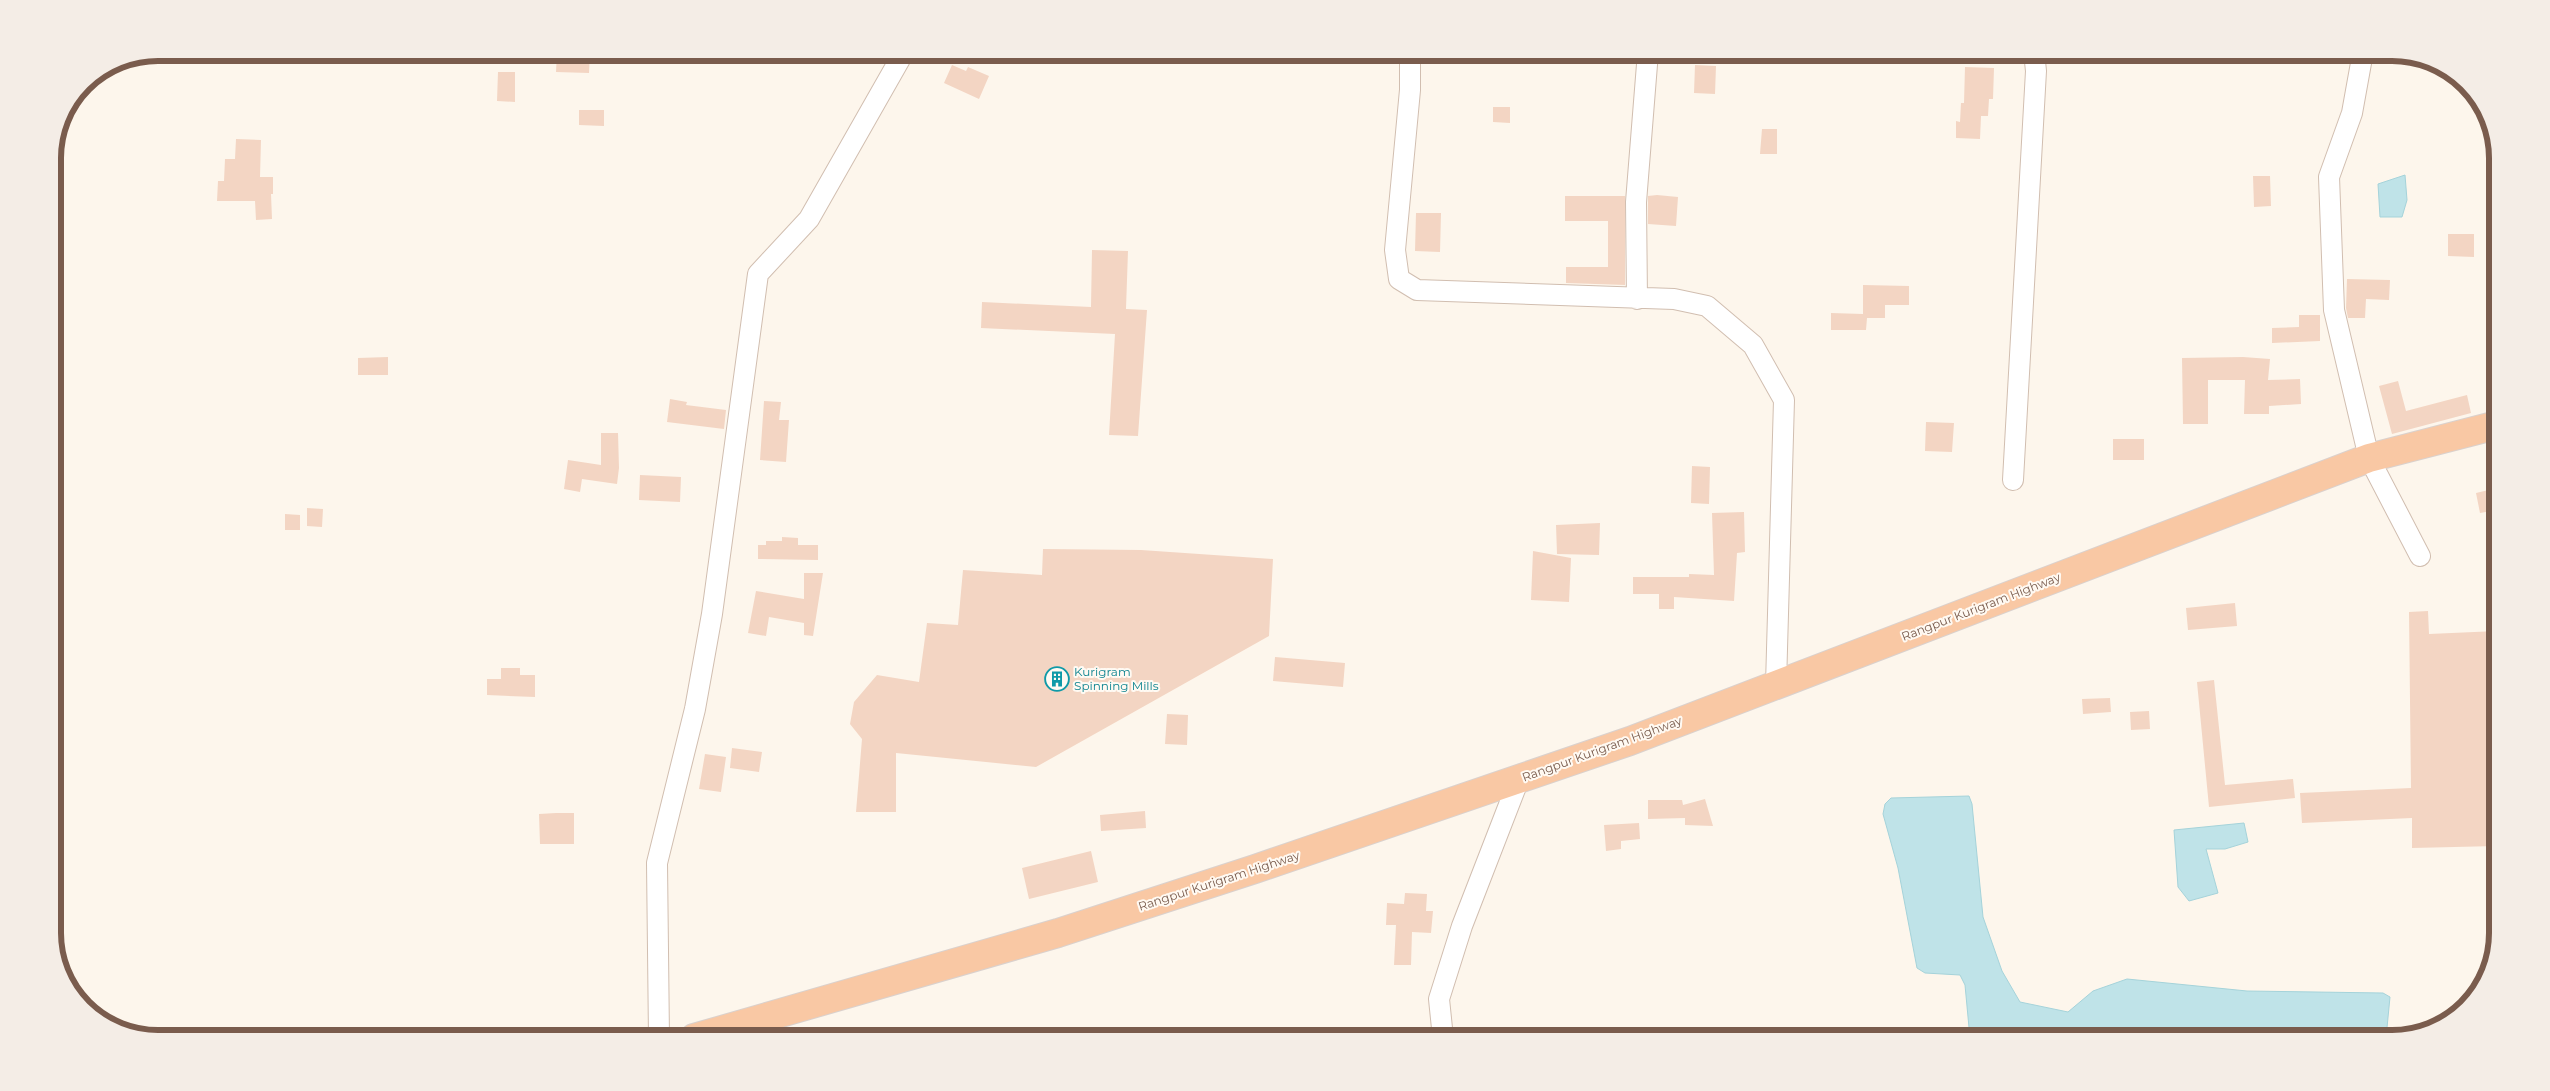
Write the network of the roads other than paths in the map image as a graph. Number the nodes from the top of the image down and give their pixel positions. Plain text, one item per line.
1 (899, 61) edge
2 (1410, 61) edge
3 (1647, 61) edge
4 (2035, 61) edge
5 (2361, 61) edge
6 (1637, 299) junction
7 (2489, 427) edge
8 (2369, 458) junction
9 (2013, 480) dead end
10 (2420, 556) dead end
11 (1776, 685) junction
12 (1519, 779) junction
13 (659, 1030) edge
14 (722, 1030) edge
15 (1442, 1030) edge

1 - 13 street
2 - 6 street
3 - 6 street
4 - 9 street
5 - 8 street
6 - 11 street
7 - 8 highway, Rangpur Kurigram Highway
8 - 10 street
8 - 11 highway, Rangpur Kurigram Highway
11 - 12 highway, Rangpur Kurigram Highway
12 - 14 highway, Rangpur Kurigram Highway
12 - 15 street

